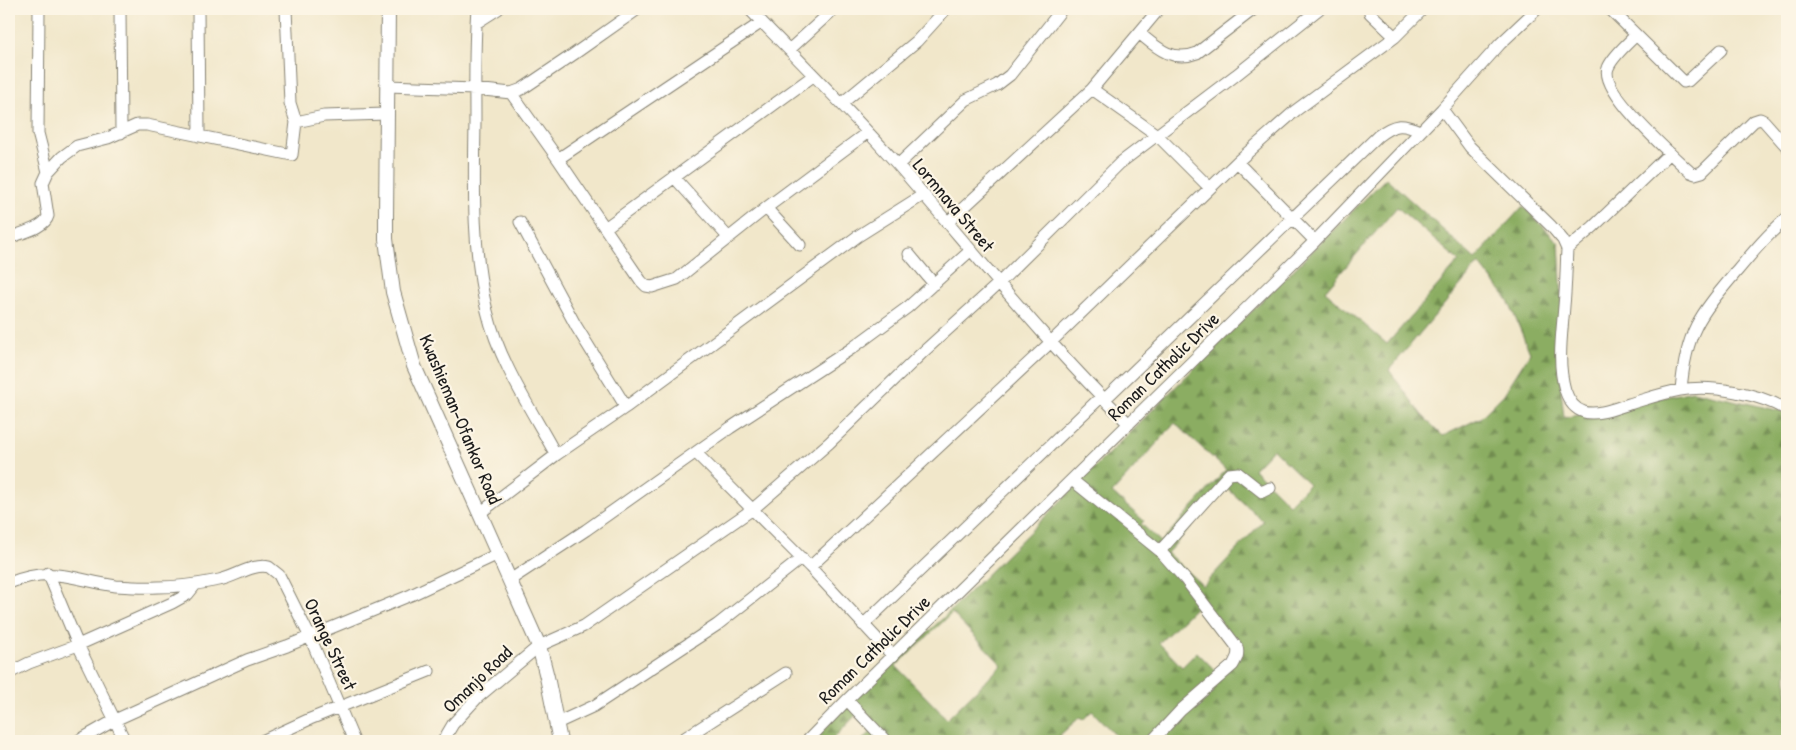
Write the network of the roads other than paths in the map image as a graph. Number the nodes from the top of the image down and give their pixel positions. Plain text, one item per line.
1 (39, 9) edge
2 (120, 9) edge
3 (198, 9) edge
4 (286, 9) edge
5 (388, 9) edge
6 (477, 9) edge
7 (498, 9) edge
8 (638, 9) edge
9 (750, 9) edge
10 (834, 9) edge
11 (946, 9) edge
12 (1062, 9) edge
13 (1159, 9) edge
14 (1254, 9) edge
15 (1319, 9) edge
16 (1422, 9) edge
17 (1537, 9) edge
18 (1610, 9) edge
19 (1370, 13) dead end
20 (762, 22) junction
21 (476, 23) junction
22 (1139, 33) junction
23 (1636, 35) junction
24 (1395, 37) junction
25 (789, 50) junction
26 (1721, 50) dead end
27 (813, 76) junction
28 (387, 86) junction
29 (1092, 88) junction
30 (475, 89) junction
31 (511, 93) junction
32 (841, 104) junction
33 (1442, 109) junction
34 (386, 114) junction
35 (296, 122) junction
36 (1420, 131) junction
37 (868, 132) junction
38 (121, 133) junction
39 (1157, 135) junction
40 (199, 136) junction
41 (1787, 147) edge
42 (1670, 153) junction
43 (558, 159) junction
44 (1237, 162) junction
45 (898, 165) junction
46 (48, 172) junction
47 (674, 177) junction
48 (1210, 188) junction
49 (923, 195) junction
50 (766, 208) junction
51 (1787, 218) edge
52 (1294, 219) junction
53 (520, 222) dead end
54 (946, 223) junction
55 (605, 228) junction
56 (728, 237) junction
57 (9, 238) edge
58 (1315, 241) junction
59 (800, 245) dead end
60 (1567, 249) junction
61 (970, 251) junction
62 (909, 254) dead end
63 (934, 284) junction
64 (998, 284) junction
65 (1050, 342) junction
66 (1681, 390) junction
67 (1103, 398) junction
68 (626, 407) junction
69 (1787, 410) edge
70 (1129, 424) junction
71 (696, 453) junction
72 (556, 455) junction
73 (1072, 480) junction
74 (1270, 488) dead end
75 (753, 509) junction
76 (480, 513) junction
77 (1160, 551) junction
78 (498, 554) junction
79 (802, 558) junction
80 (810, 567) junction
81 (48, 574) junction
82 (510, 580) junction
83 (10, 582) edge
84 (196, 584) junction
85 (863, 625) junction
86 (310, 637) junction
87 (78, 645) junction
88 (538, 646) junction
89 (893, 656) junction
90 (429, 671) dead end
91 (9, 673) edge
92 (786, 673) dead end
93 (847, 700) junction
94 (341, 707) junction
95 (115, 720) junction
96 (556, 723) junction
97 (78, 741) edge
98 (125, 741) edge
99 (262, 741) edge
100 (354, 741) edge
101 (443, 741) edge
102 (560, 741) edge
103 (680, 741) edge
104 (807, 741) edge
105 (886, 741) edge
106 (1152, 741) edge

1 - 46 street
2 - 38 street
3 - 40 street
4 - 35 street
5 - 28 main road, Kwashieman-Ofankor Road
6 - 21 street
7 - 21 street
8 - 31 street
9 - 20 street, Lormnava Street
10 - 25 street
11 - 32 street
12 - 45 street
13 - 22 street
14 - 22 street
15 - 39 street, Omanjo Road
16 - 24 street
17 - 33 street, Roman Catholic Drive
18 - 23 street
19 - 24 street
20 - 25 street, Lormnava Street
20 - 43 street
21 - 30 street
22 - 29 street
23 - 26 street
23 - 42 street
24 - 44 street
25 - 27 street, Lormnava Street
27 - 32 street, Lormnava Street
27 - 47 street
28 - 30 street
28 - 34 main road, Kwashieman-Ofankor Road
29 - 39 street
29 - 54 street
30 - 31 street
30 - 72 street
31 - 43 street
32 - 37 street, Lormnava Street
33 - 36 street, Roman Catholic Drive
33 - 60 street
34 - 35 street
34 - 76 main road, Kwashieman-Ofankor Road
35 - 40 street
36 - 52 street
36 - 58 street, Roman Catholic Drive
37 - 45 street, Lormnava Street
37 - 50 street
38 - 40 street
38 - 46 street
39 - 48 street
39 - 64 street, Omanjo Road
41 - 42 street
42 - 60 street
43 - 55 street
44 - 48 street
44 - 52 street
45 - 49 street, Lormnava Street
46 - 57 street
47 - 55 street
47 - 56 street
48 - 65 street
49 - 54 street, Lormnava Street
49 - 68 street
50 - 56 street
50 - 59 street
51 - 66 street
52 - 58 street
52 - 67 street
53 - 68 street
54 - 61 street, Lormnava Street
55 - 56 street
58 - 70 street, Roman Catholic Drive
60 - 66 street
61 - 63 street
61 - 64 street, Lormnava Street
62 - 63 street
63 - 71 street
64 - 65 street, Lormnava Street
64 - 75 street, Omanjo Road
65 - 67 street, Lormnava Street
65 - 80 street
66 - 69 street
67 - 70 street, Lormnava Street
67 - 85 street
68 - 72 street
70 - 73 street, Roman Catholic Drive
71 - 75 street
71 - 82 street
72 - 76 street
73 - 77 street
73 - 89 street, Roman Catholic Drive
74 - 77 street
75 - 79 street
75 - 88 street, Omanjo Road
76 - 78 main road, Kwashieman-Ofankor Road
77 - 106 street
78 - 82 main road, Kwashieman-Ofankor Road
78 - 86 street
79 - 80 street
79 - 96 street
80 - 85 street
81 - 83 street
81 - 84 street
81 - 87 street
82 - 88 main road, Kwashieman-Ofankor Road
84 - 86 street, Orange Street
84 - 87 street
85 - 89 street
86 - 94 street, Orange Street
86 - 95 street
87 - 91 street
87 - 95 street
88 - 96 main road, Kwashieman-Ofankor Road
88 - 101 street, Omanjo Road
89 - 93 street, Roman Catholic Drive
90 - 94 street
92 - 103 street
93 - 104 street, Roman Catholic Drive
93 - 105 street
94 - 99 street
94 - 100 street, Orange Street
95 - 97 street
95 - 98 street
96 - 102 main road, Kwashieman-Ofankor Road

